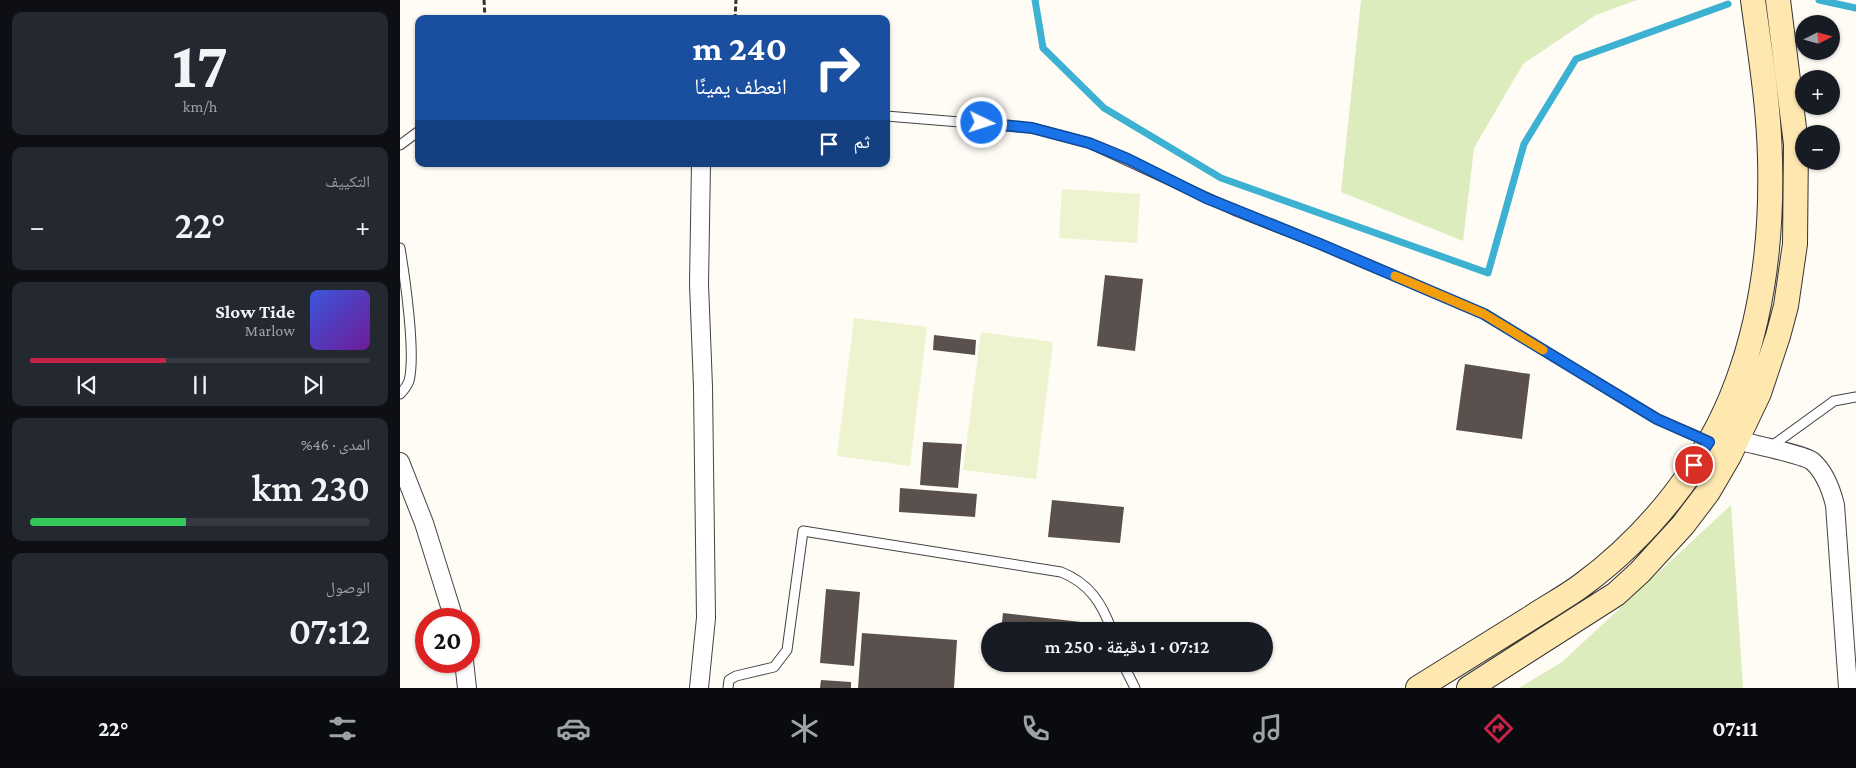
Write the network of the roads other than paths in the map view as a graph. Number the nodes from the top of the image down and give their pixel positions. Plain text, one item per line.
1 (1753, 0) edge
2 (1778, 0) edge
3 (890, 116) edge
4 (415, 133) edge
5 (400, 145) edge
6 (702, 167) edge
7 (400, 248) edge
8 (400, 394) edge
9 (1856, 397) edge
10 (1737, 440) junction
11 (1709, 442) junction
12 (1769, 448) junction
13 (400, 462) edge
14 (451, 608) edge
15 (1109, 622) edge
16 (1127, 672) edge
17 (465, 673) edge
18 (467, 688) edge
19 (699, 688) edge
20 (728, 688) edge
21 (1135, 688) edge
22 (1418, 688) edge
23 (1469, 688) edge
24 (1848, 688) edge

1 - 11 street
2 - 10 street
3 - 11 lane
4 - 5 lane
6 - 19 street
7 - 8 lane
9 - 12 lane
10 - 12 street
10 - 23 street
11 - 22 street
12 - 24 street
13 - 14 street
15 - 20 lane
16 - 21 lane
17 - 18 street

